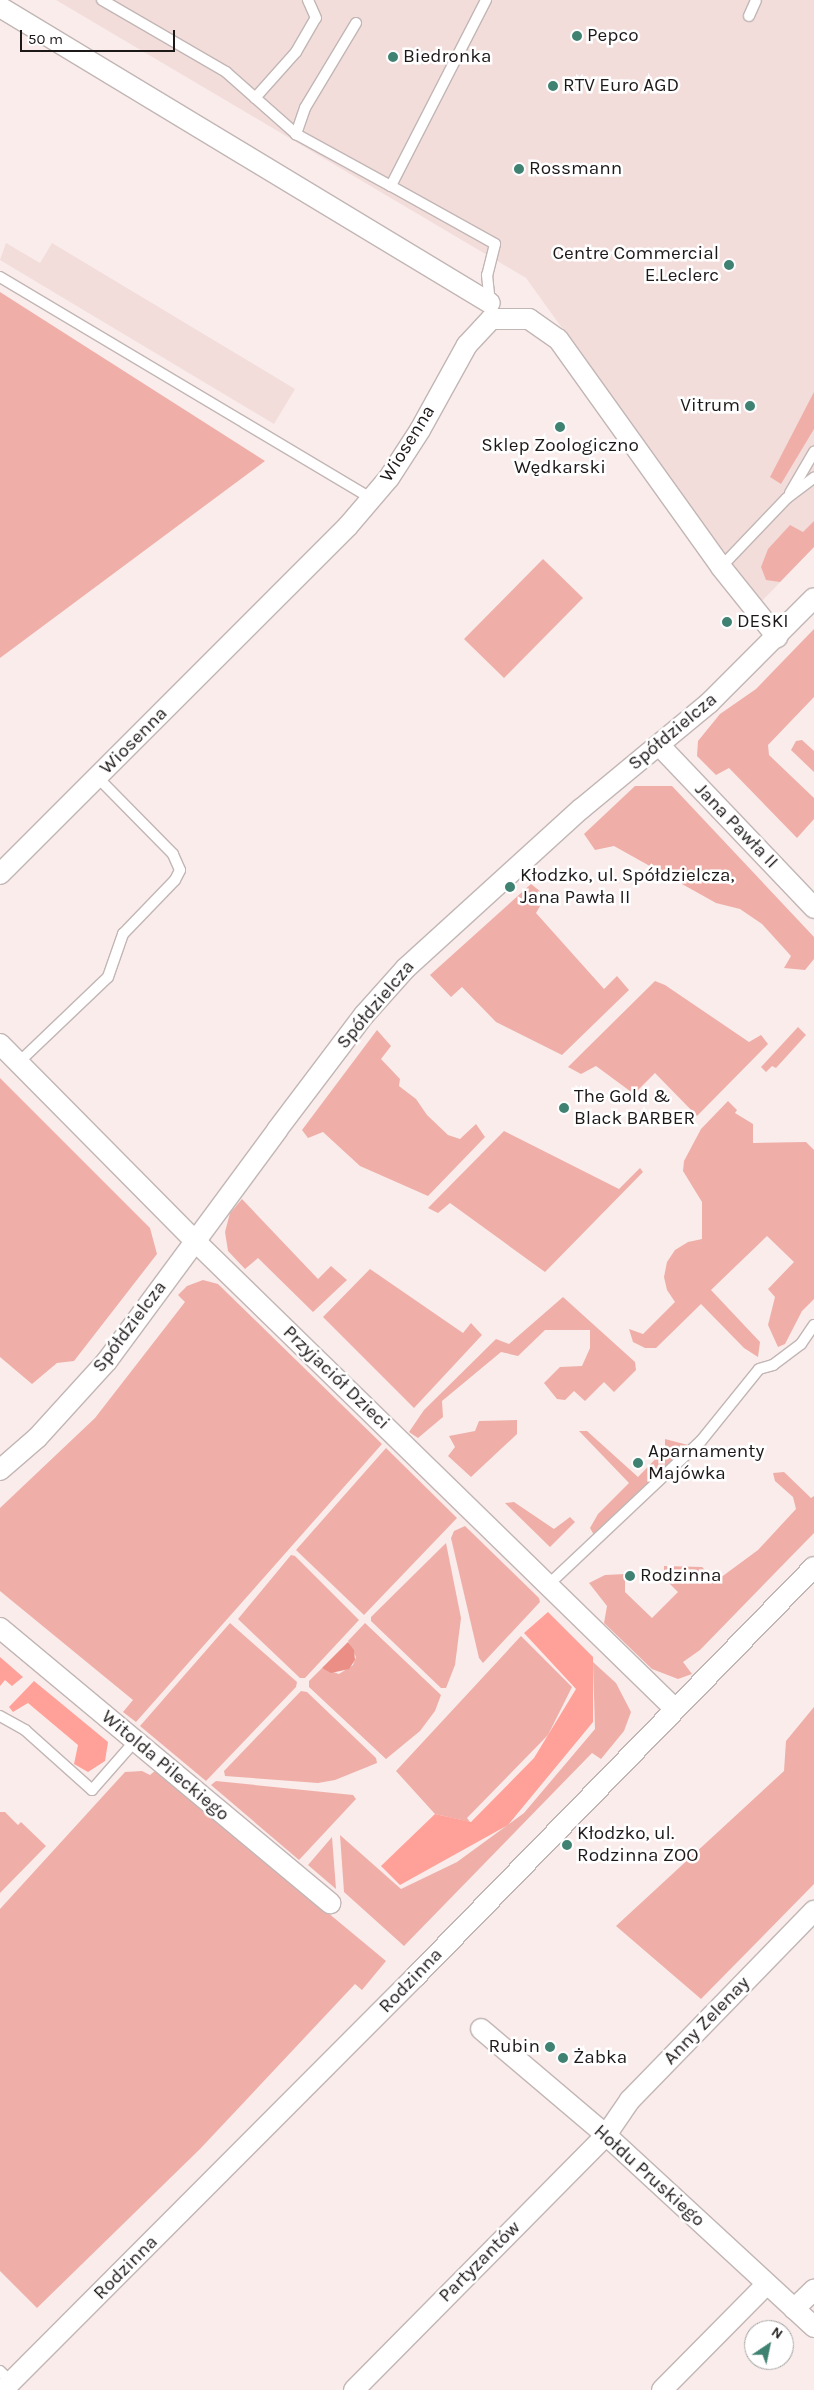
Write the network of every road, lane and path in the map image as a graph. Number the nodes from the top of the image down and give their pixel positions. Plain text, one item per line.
1 (102, 0) edge
2 (308, 0) edge
3 (486, 0) edge
4 (756, 0) edge
5 (0, 7) edge
6 (749, 16) dead end
7 (356, 23) dead end
8 (256, 98) junction
9 (296, 134) junction
10 (391, 186) junction
11 (0, 277) edge
12 (490, 311) junction
13 (814, 452) edge
14 (814, 478) edge
15 (372, 498) junction
16 (787, 498) junction
17 (721, 567) junction
18 (814, 598) edge
19 (777, 637) junction
20 (659, 745) junction
21 (97, 777) junction
22 (0, 874) edge
23 (814, 908) edge
24 (0, 1044) edge
25 (18, 1063) junction
26 (196, 1242) junction
27 (814, 1325) edge
28 (0, 1470) edge
29 (814, 1567) edge
30 (548, 1585) junction
31 (0, 1628) edge
32 (675, 1709) junction
33 (0, 1716) edge
34 (135, 1741) junction
35 (330, 1903) dead end
36 (814, 1911) edge
37 (481, 2030) dead end
38 (606, 2135) junction
39 (767, 2284) junction
40 (814, 2290) edge
41 (794, 2309) junction
42 (814, 2327) edge
43 (5, 2381) edge
44 (354, 2390) edge
45 (662, 2390) edge

1 - 8 lane
2 - 8 lane
3 - 10 lane
4 - 6 lane
5 - 12 street
7 - 9 lane
8 - 9 lane
9 - 10 lane
10 - 12 lane
11 - 15 lane
12 - 15 street, Wiosenna
12 - 17 street
13 - 16 lane
14 - 16 lane
15 - 21 street, Wiosenna
16 - 17 lane
17 - 19 street
18 - 19 street, Spółdzielcza
19 - 20 street, Spółdzielcza
20 - 23 street, Jana Pawła II
20 - 26 street, Spółdzielcza
21 - 22 street, Wiosenna
21 - 25 lane
24 - 25 street, Przyjaciół Dzieci
25 - 26 street, Przyjaciół Dzieci
26 - 28 street, Spółdzielcza
26 - 30 street, Przyjaciół Dzieci
27 - 30 lane
29 - 32 street, Rodzinna
30 - 32 street, Przyjaciół Dzieci
31 - 34 street, Witolda Pileckiego
32 - 43 street, Rodzinna
33 - 34 lane
34 - 35 street, Witolda Pileckiego
36 - 38 street, Anny Zelenay
37 - 38 street, Hołdu Pruskiego
38 - 39 street, Hołdu Pruskiego
38 - 44 street, Partyzantów
39 - 41 street, Hołdu Pruskiego
39 - 45 street
40 - 41 street
41 - 42 street, Hołdu Pruskiego

